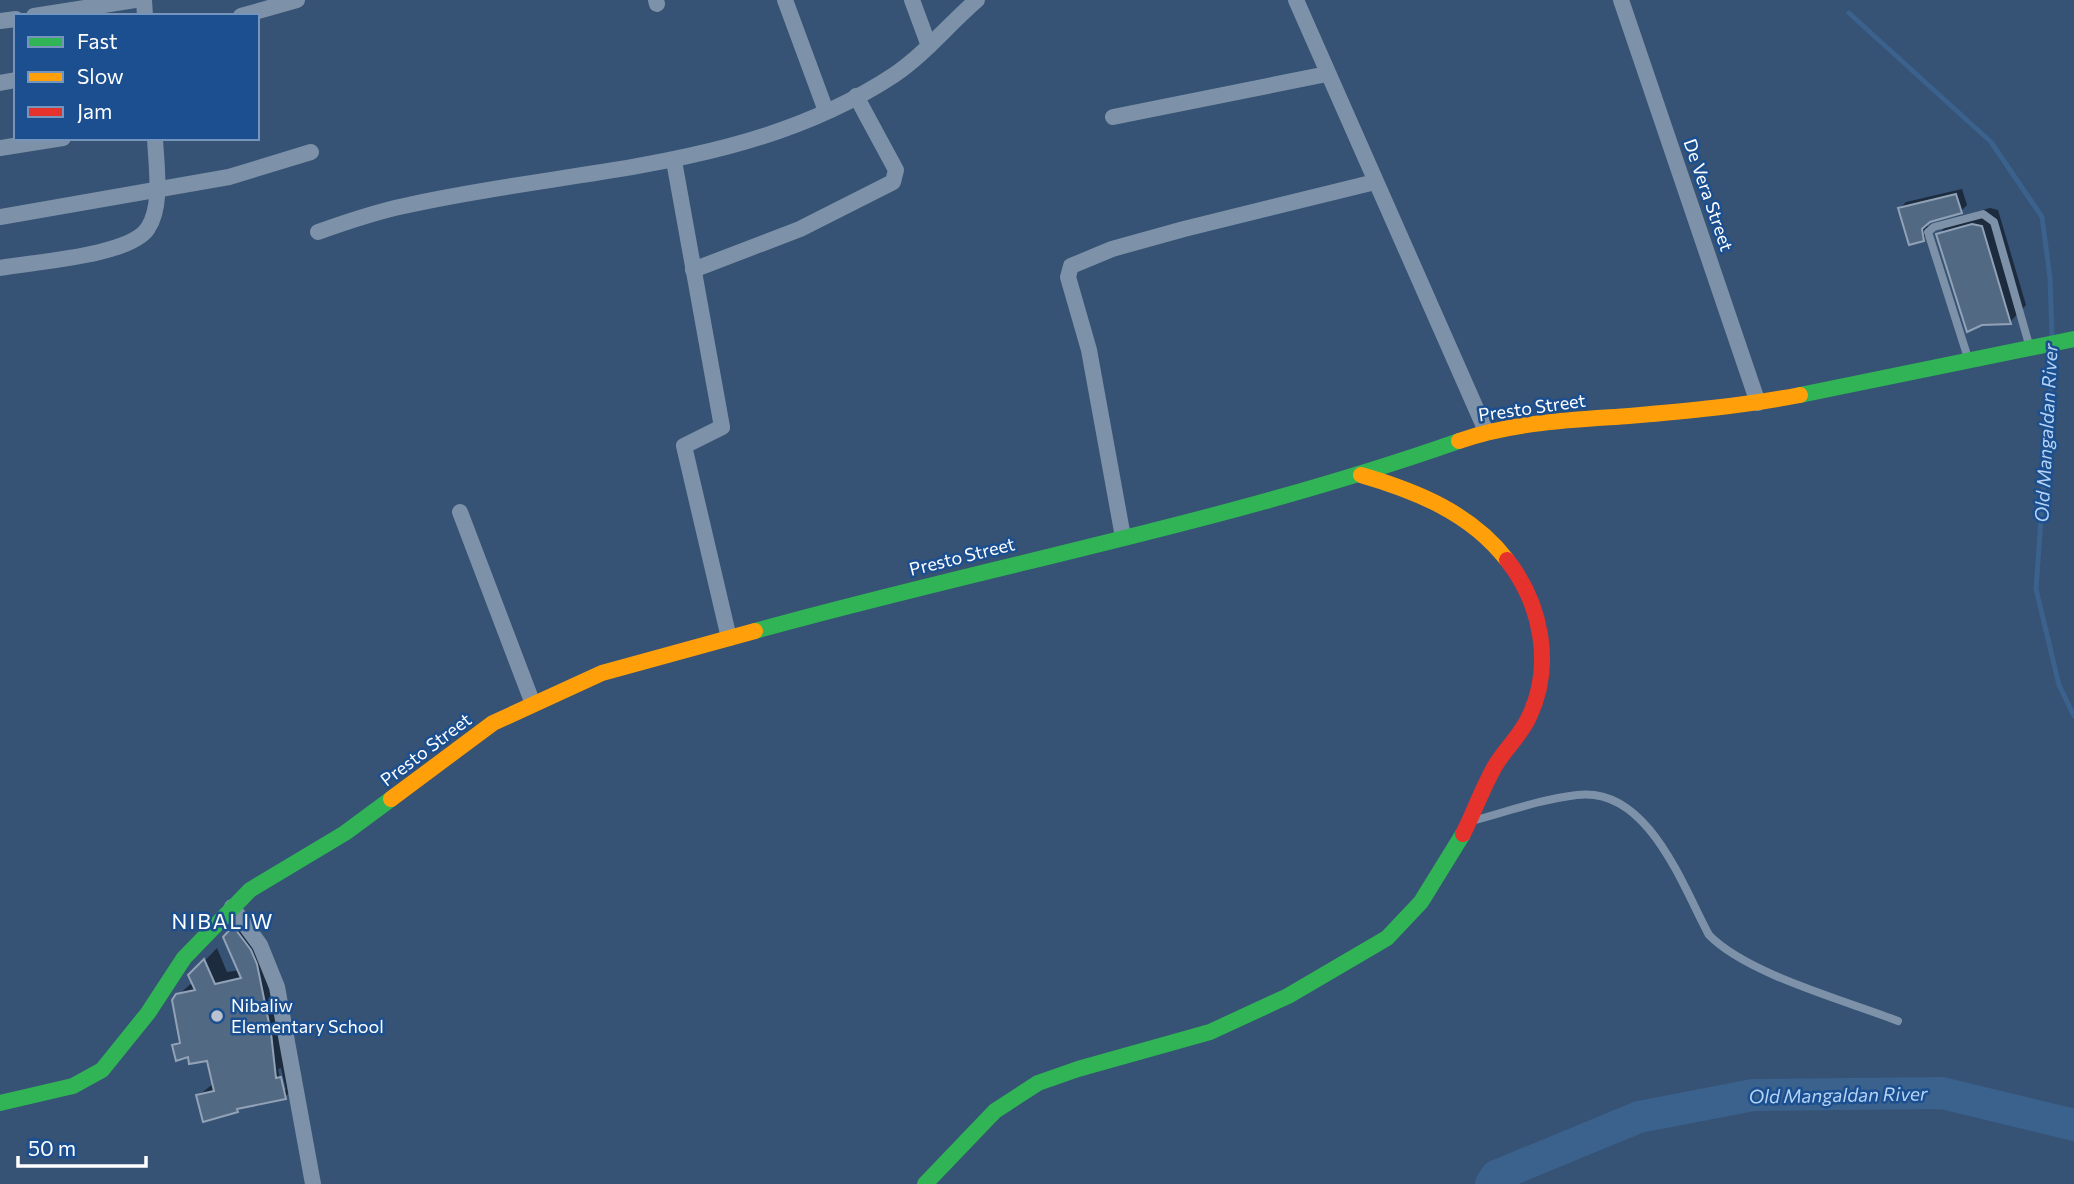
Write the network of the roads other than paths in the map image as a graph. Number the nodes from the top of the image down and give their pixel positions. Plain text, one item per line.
1 (135, 0) edge
2 (297, 0) edge
3 (785, 0) edge
4 (912, 0) edge
5 (977, 0) edge
6 (1296, 0) edge
7 (1621, 0) edge
8 (47, 14) edge
9 (248, 14) edge
10 (929, 46) junction
11 (1327, 74) junction
12 (856, 96) junction
13 (825, 111) junction
14 (1113, 117) dead end
15 (50, 140) edge
16 (155, 140) edge
17 (0, 148) edge
18 (311, 152) dead end
19 (674, 161) junction
20 (1375, 182) junction
21 (156, 190) junction
22 (0, 218) edge
23 (318, 232) dead end
24 (0, 268) edge
25 (693, 271) junction
26 (2069, 340) edge
27 (2033, 347) junction
28 (1968, 358) junction
29 (1758, 403) junction
30 (1486, 431) junction
31 (1361, 475) junction
32 (460, 512) dead end
33 (1123, 537) junction
34 (729, 638) junction
35 (533, 704) junction
36 (1469, 821) junction
37 (232, 907) junction
38 (1898, 1021) dead end
39 (0, 1103) edge
40 (313, 1184) edge
41 (925, 1184) edge

1 - 8 street
2 - 9 street
3 - 13 street
4 - 10 street
5 - 10 street
6 - 11 street
7 - 29 street, De Vera Street
10 - 12 street
11 - 14 street
11 - 20 street
12 - 13 street
12 - 25 street
13 - 19 street
15 - 17 street
16 - 21 street
18 - 21 street
19 - 23 street
19 - 25 street
20 - 30 street
20 - 33 street
21 - 22 street
21 - 24 street
25 - 34 street
26 - 27 street, Presto Street
27 - 28 street, Presto Street
27 - 28 lane
28 - 29 street, Presto Street
29 - 30 street, Presto Street
30 - 31 street, Presto Street
31 - 33 street, Presto Street
31 - 36 street
32 - 35 street
33 - 34 street, Presto Street
34 - 35 street, Presto Street
35 - 37 street, Presto Street
36 - 38 lane
36 - 41 street
37 - 39 street, Presto Street
37 - 40 street

